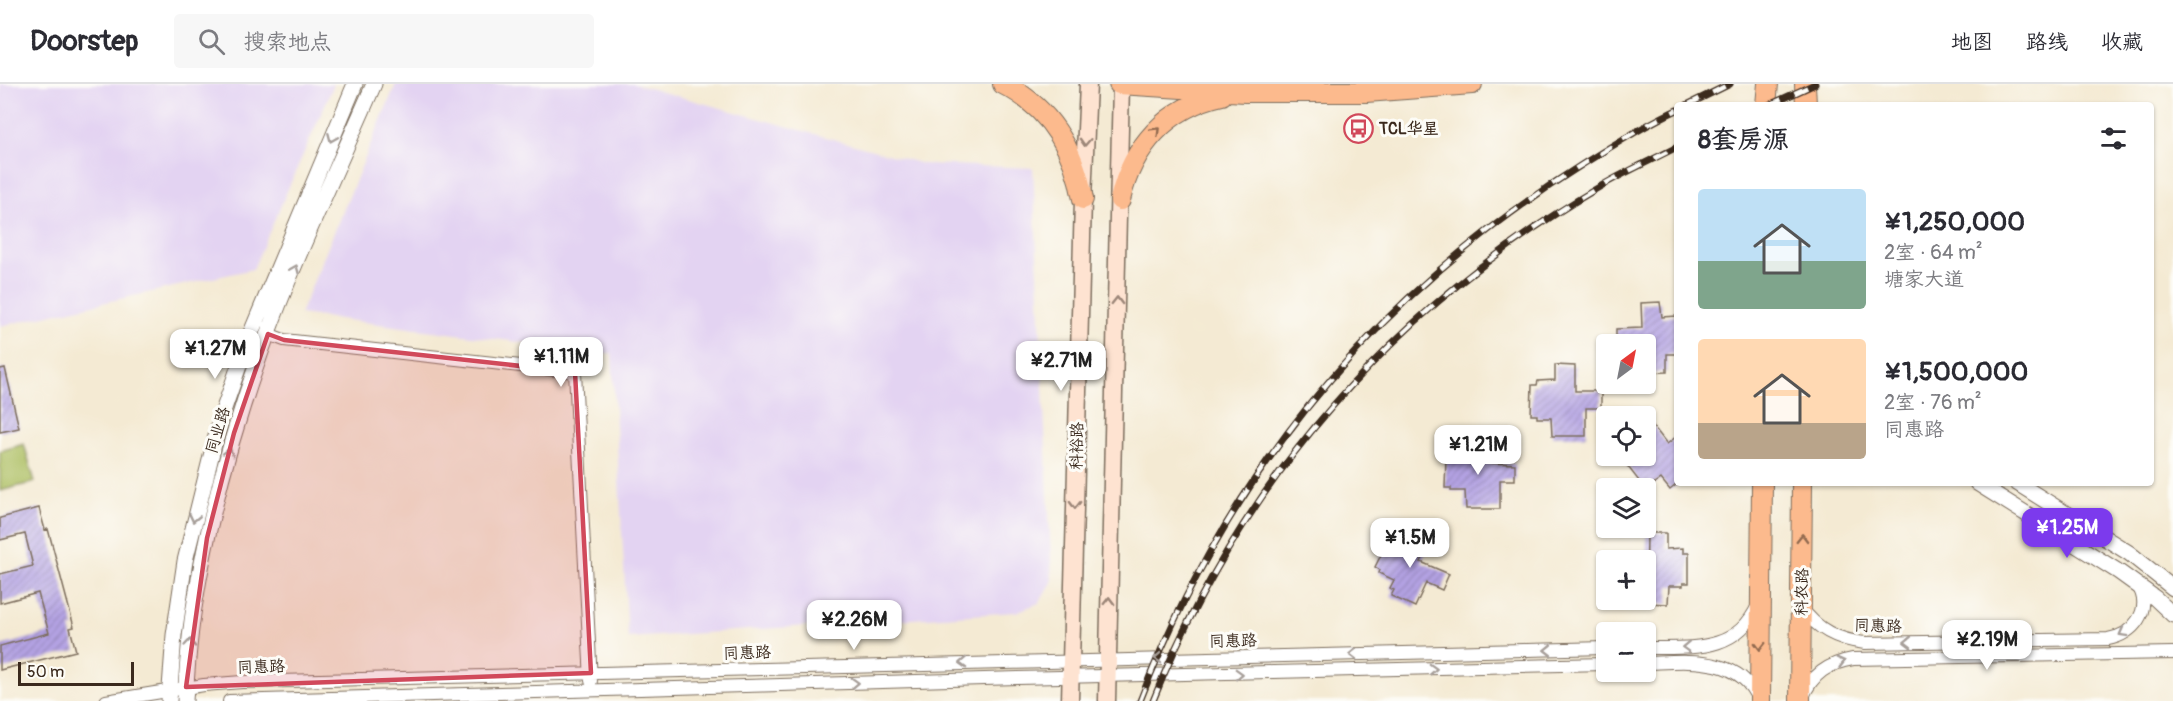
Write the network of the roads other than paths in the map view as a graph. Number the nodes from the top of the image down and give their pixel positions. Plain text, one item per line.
1 (355, 84) edge
2 (374, 84) edge
3 (1003, 84) edge
4 (1088, 84) edge
5 (1120, 84) edge
6 (1472, 84) edge
7 (1768, 84) edge
8 (1805, 84) edge
9 (1245, 92) junction
10 (1766, 102) edge
11 (1806, 102) edge
12 (1083, 199) junction
13 (1119, 200) junction
14 (268, 334) junction
15 (1762, 486) edge
16 (1802, 486) edge
17 (1982, 486) edge
18 (2022, 486) edge
19 (2138, 585) junction
20 (2173, 588) edge
21 (1761, 595) junction
22 (1801, 607) junction
23 (2173, 615) edge
24 (1596, 648) edge
25 (1656, 648) edge
26 (2173, 653) edge
27 (1656, 663) edge
28 (1596, 664) edge
29 (1108, 668) junction
30 (1071, 669) junction
31 (591, 673) junction
32 (592, 690) junction
33 (185, 694) edge
34 (169, 695) edge
35 (106, 701) edge
36 (229, 701) edge
37 (1070, 701) edge
38 (1107, 701) edge
39 (1759, 701) edge
40 (1801, 701) edge

1 -> 34 street, 同业路
14 -> 2 street, 同业路
3 - 12 main road
4 -> 12 main road, 科裕路
5 - 9 main road
5 - 13 main road
6 - 9 main road
7 - 10 main road
8 - 11 main road
13 -> 9 main road
12 -> 30 main road, 科裕路
29 -> 13 main road
14 - 31 street
33 -> 14 street, 同业路
15 - 21 main road
22 -> 16 main road, 科农路
17 - 19 street
18 - 20 street
19 -> 22 street, 同惠路
19 - 23 street
21 -> 25 street
21 -> 39 main road
22 - 40 main road, 科农路
24 -> 29 street, 同惠路
40 -> 26 street
27 - 39 street
29 -> 28 street, 同惠路
29 - 30 street, 同惠路
29 - 38 main road
30 -> 31 street, 同惠路
32 -> 30 street, 同惠路
30 - 37 main road, 科裕路
31 - 32 street
31 - 33 street, 同惠路
32 - 36 street, 同惠路
33 - 34 street, 同惠路
34 - 35 street, 同惠路

